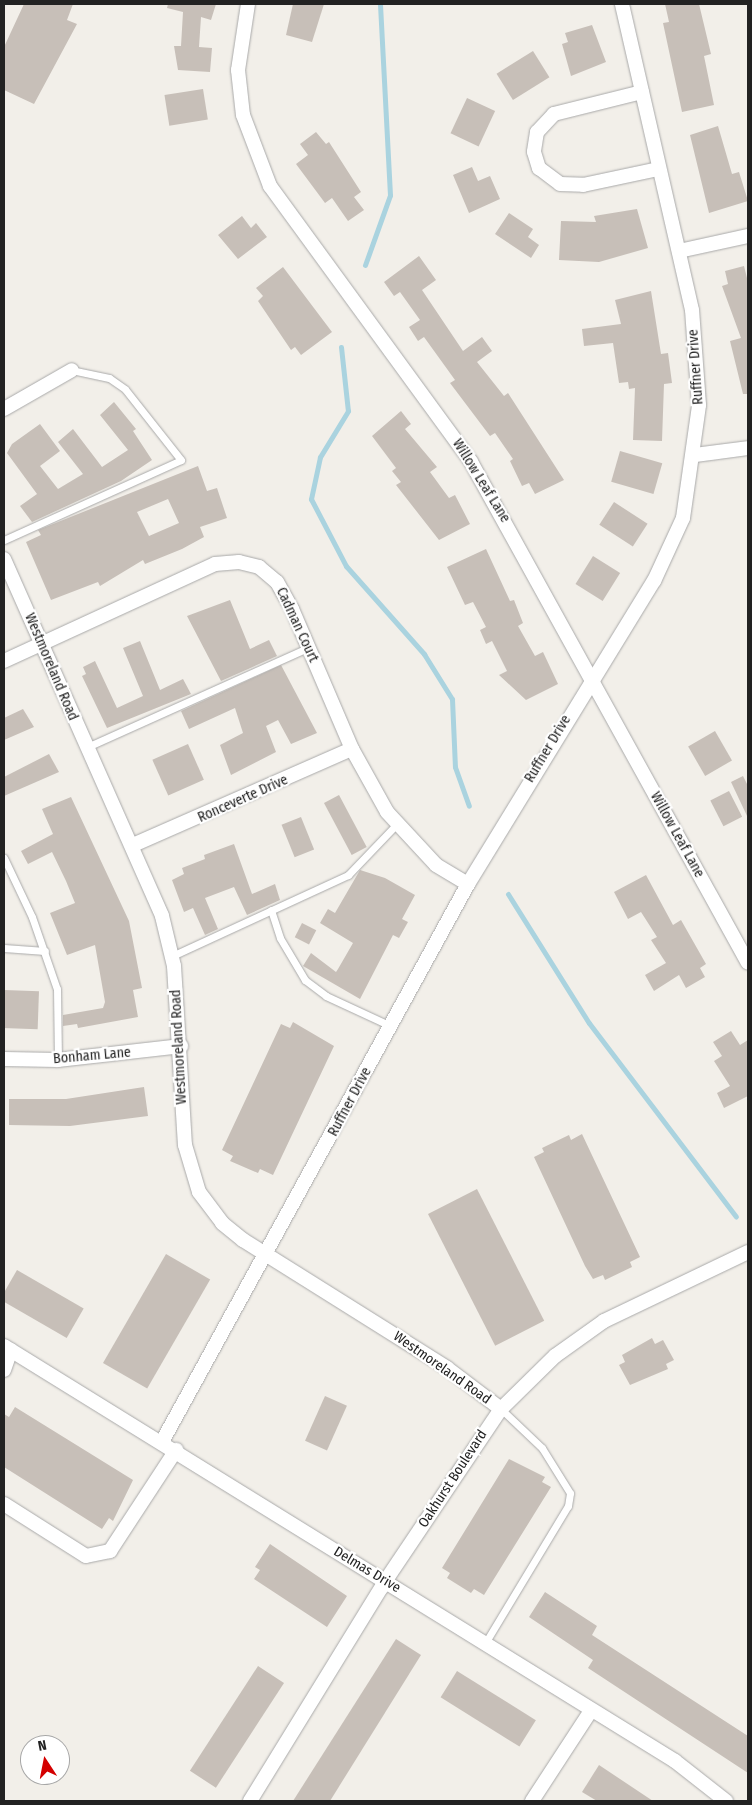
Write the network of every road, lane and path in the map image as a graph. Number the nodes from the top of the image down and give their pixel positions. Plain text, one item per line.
1 (248, 4) edge
2 (622, 4) edge
3 (642, 92) junction
4 (658, 169) junction
5 (748, 236) edge
6 (679, 251) junction
7 (72, 370) joint
8 (4, 409) edge
9 (748, 448) edge
10 (695, 456) junction
11 (4, 540) edge
12 (4, 560) edge
13 (43, 644) junction
14 (309, 647) junction
15 (4, 661) edge
16 (592, 677) junction
17 (87, 747) junction
18 (352, 749) junction
19 (396, 825) junction
20 (133, 845) junction
21 (4, 858) edge
22 (468, 884) junction
23 (271, 910) junction
24 (4, 948) edge
25 (45, 951) junction
26 (172, 956) junction
27 (748, 963) edge
28 (391, 1026) junction
29 (181, 1046) junction
30 (4, 1059) edge
31 (58, 1060) junction
32 (748, 1252) edge
33 (266, 1254) junction
34 (7, 1348) edge
35 (4, 1370) edge
36 (501, 1409) junction
37 (163, 1440) junction
38 (176, 1450) junction
39 (4, 1504) edge
40 (386, 1580) junction
41 (484, 1645) junction
42 (590, 1712) junction
43 (250, 1801) edge
44 (532, 1801) edge
45 (726, 1801) edge

1 - 16 street, Willow Leaf Lane
2 - 3 street, Ruffner Drive
3 - 4 street, Ruffner Drive
3 - 4 street
4 - 6 street, Ruffner Drive
5 - 6 street
6 - 10 street, Ruffner Drive
7 - 8 street
7 - 11 lane
9 - 10 street
10 - 16 street, Ruffner Drive
12 - 13 street, Westmoreland Road
13 - 14 street, Cadman Court
13 - 15 street, Cadman Court
13 - 17 street, Westmoreland Road
14 - 17 lane
14 - 18 street, Cadman Court
16 - 22 street, Ruffner Drive
16 - 27 street, Willow Leaf Lane
17 - 20 street, Westmoreland Road
18 - 19 street, Cadman Court
18 - 20 street, Ronceverte Drive
19 - 22 street, Cadman Court
19 - 23 lane
20 - 26 street, Westmoreland Road
21 - 25 lane
22 - 28 street, Ruffner Drive
23 - 26 lane
23 - 28 lane
24 - 25 lane
25 - 31 lane
26 - 29 street, Westmoreland Road
28 - 33 street, Ruffner Drive
29 - 31 street, Bonham Lane
29 - 33 street, Westmoreland Road
30 - 31 street, Bonham Lane
32 - 36 street, Oakhurst Boulevard
33 - 36 street, Westmoreland Road
33 - 37 street, Ruffner Drive
34 - 35 street
34 - 37 street, Delmas Drive
36 - 40 street, Oakhurst Boulevard
36 - 41 lane
37 - 38 street, Delmas Drive
38 - 39 street
38 - 40 street, Delmas Drive
40 - 41 street, Delmas Drive
40 - 43 street, Oakhurst Boulevard
41 - 42 street, Delmas Drive
42 - 44 street
42 - 45 street, Delmas Drive

